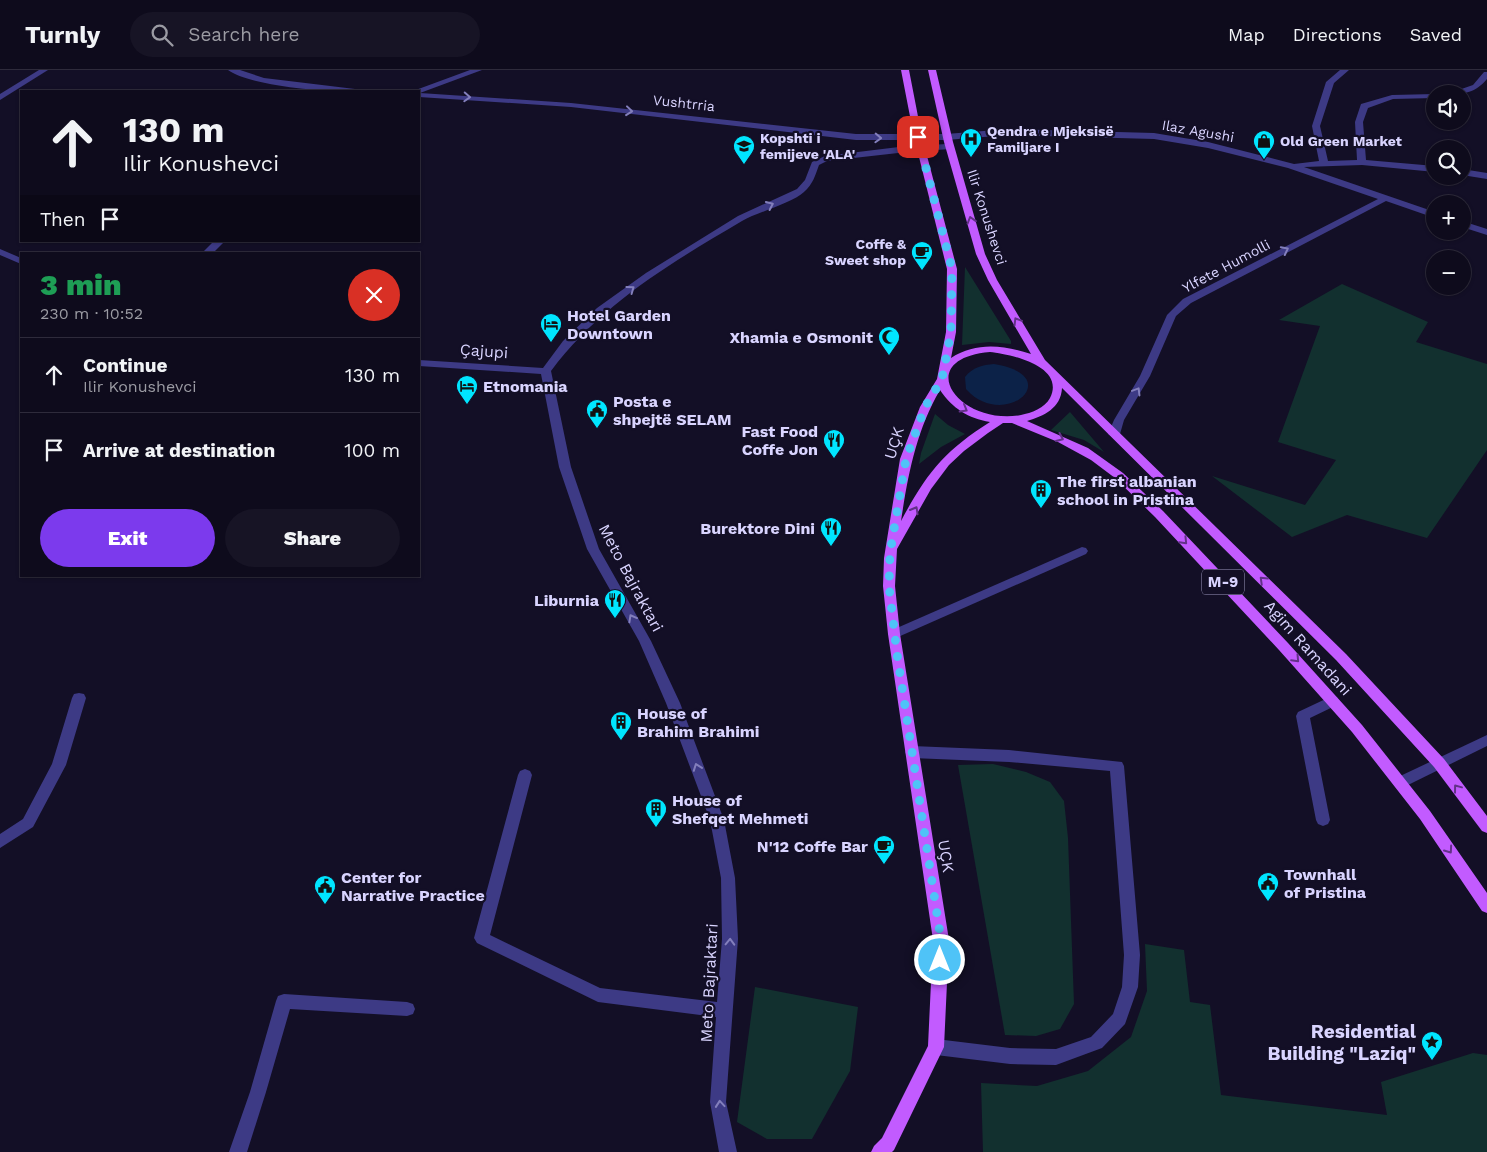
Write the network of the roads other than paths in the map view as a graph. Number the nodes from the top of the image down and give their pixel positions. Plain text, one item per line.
1 (44, 70) edge
2 (232, 70) edge
3 (276, 70) edge
4 (478, 70) edge
5 (905, 70) edge
6 (932, 70) edge
7 (1345, 70) edge
8 (1487, 74) edge
9 (263, 80) junction
10 (1471, 88) edge
11 (347, 90) edge
12 (420, 90) edge
13 (420, 95) edge
14 (1426, 96) edge
15 (0, 98) edge
16 (919, 142) junction
17 (947, 142) junction
18 (1362, 162) junction
19 (1324, 164) junction
20 (1291, 166) junction
21 (1426, 168) edge
22 (1471, 173) edge
23 (1487, 176) edge
24 (1386, 198) junction
25 (1426, 212) edge
26 (1471, 227) edge
27 (1487, 232) edge
28 (219, 242) edge
29 (0, 252) edge
30 (208, 252) edge
31 (20, 261) edge
32 (420, 363) edge
33 (1046, 367) junction
34 (546, 371) junction
35 (943, 375) junction
36 (1001, 420) junction
37 (1015, 420) junction
38 (1114, 434) junction
39 (1082, 551) dead end
40 (890, 553) junction
41 (894, 634) junction
42 (79, 698) dead end
43 (1332, 701) junction
44 (1487, 740) edge
45 (912, 752) junction
46 (1439, 764) junction
47 (525, 775) dead end
48 (1401, 782) junction
49 (1323, 820) dead end
50 (1487, 827) edge
51 (0, 842) edge
52 (1487, 906) edge
53 (407, 1009) dead end
54 (726, 1011) junction
55 (936, 1046) junction
56 (238, 1152) edge
57 (728, 1152) edge
58 (880, 1152) edge

1 - 15 street
2 - 9 street
3 - 9 street
4 - 12 street
5 - 16 main road
6 - 17 main road, Ilir Konushevci / M-9
7 - 19 street
8 - 10 street
9 - 11 street
13 -> 16 street, Vushtrria
14 - 18 street
16 - 17 street
34 -> 16 street
16 - 35 main road
17 - 20 street, Ilaz Agushi
33 -> 17 main road, Ilir Konushevci / M-9
18 - 19 street
18 - 21 street
19 - 20 street
20 - 24 street, Ilaz Agushi
22 - 23 street
24 - 25 street, Ilaz Agushi
38 -> 24 street, Ylfete Humolli
26 - 27 street
28 - 30 street
29 - 31 street
32 - 34 street, Çajupi
33 - 35 main road, UÇK / M-9
33 - 37 main road, Ilir Konushevci / M-9
33 - 38 main road, Agim Ramadani / M-9
54 -> 34 street, Meto Bajraktari
35 -> 36 main road, M-9
35 - 40 main road, UÇK
36 - 37 main road, M-9
40 -> 36 main road, UÇK
37 -> 43 main road, Agim Ramadani / M-9
46 -> 38 main road, Agim Ramadani / M-9
39 - 41 street
40 - 41 main road, UÇK
41 - 45 main road, UÇK
42 - 51 street
43 - 48 main road, Agim Ramadani / M-9
43 - 49 street
44 - 46 street
45 - 55 main road, UÇK
45 - 55 street
46 - 48 street
50 -> 46 main road, Agim Ramadani / M-9
47 - 54 street
48 -> 52 main road, Agim Ramadani / M-9
53 - 56 street
57 -> 54 street, Meto Bajraktari
55 - 58 main road, UÇK

